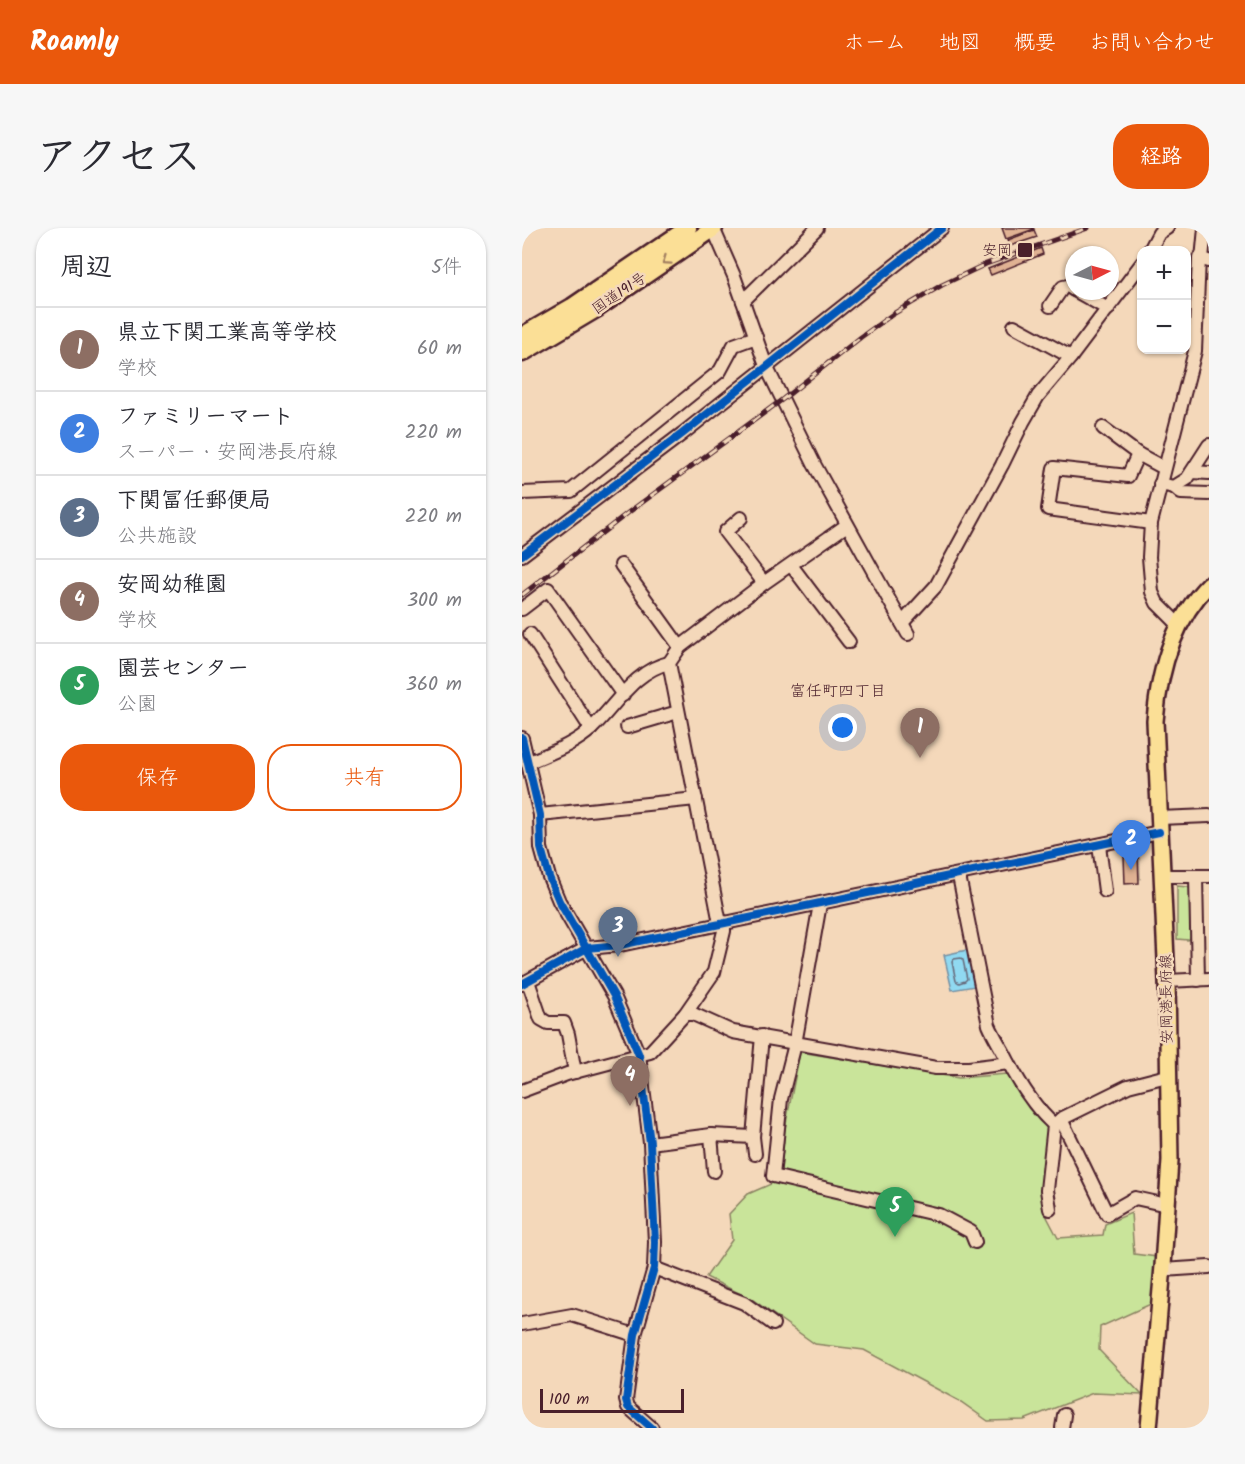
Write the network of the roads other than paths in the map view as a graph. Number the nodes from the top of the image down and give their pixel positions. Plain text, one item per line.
1 (688, 228) edge
2 (713, 228) edge
3 (817, 228) edge
4 (942, 228) edge
5 (1167, 228) edge
6 (1205, 228) edge
7 (1152, 246) edge
8 (1205, 260) edge
9 (1137, 270) edge
10 (1065, 286) edge
11 (1092, 300) edge
12 (743, 301) junction
13 (1050, 306) dead end
14 (1108, 309) junction
15 (1014, 326) dead end
16 (522, 336) edge
17 (756, 337) junction
18 (522, 353) edge
19 (1071, 357) junction
20 (766, 366) junction
21 (1103, 428) dead end
22 (1209, 445) edge
23 (1138, 454) junction
24 (1164, 468) junction
25 (1192, 472) junction
26 (1209, 473) edge
27 (1160, 484) junction
28 (1174, 487) junction
29 (522, 493) edge
30 (1209, 495) edge
31 (741, 518) dead end
32 (1151, 523) junction
33 (847, 525) junction
34 (522, 555) edge
35 (621, 565) dead end
36 (790, 566) junction
37 (764, 583) junction
38 (1209, 584) edge
39 (522, 609) edge
40 (1179, 625) junction
41 (530, 634) dead end
42 (849, 642) dead end
43 (680, 648) junction
44 (669, 663) junction
45 (623, 695) junction
46 (678, 712) junction
47 (627, 727) dead end
48 (591, 729) junction
49 (522, 738) edge
50 (526, 770) edge
51 (696, 799) junction
52 (540, 815) junction
53 (1209, 816) edge
54 (1159, 825) junction
55 (1099, 845) junction
56 (959, 876) junction
57 (1161, 876) junction
58 (1203, 876) edge
59 (1105, 891) dead end
60 (820, 904) junction
61 (722, 923) junction
62 (1203, 926) edge
63 (587, 948) junction
64 (1203, 979) edge
65 (1167, 981) junction
66 (525, 982) edge
67 (685, 1014) junction
68 (762, 1036) junction
69 (795, 1044) junction
70 (639, 1055) junction
71 (1009, 1063) junction
72 (575, 1072) junction
73 (1167, 1076) junction
74 (522, 1091) edge
75 (1057, 1122) junction
76 (711, 1135) junction
77 (753, 1137) junction
78 (650, 1143) junction
79 (755, 1155) dead end
80 (714, 1171) dead end
81 (1167, 1205) junction
82 (1050, 1209) dead end
83 (975, 1242) dead end
84 (1209, 1267) edge
85 (654, 1268) junction
86 (1163, 1270) junction
87 (522, 1324) edge
88 (773, 1324) dead end
89 (635, 1335) junction
90 (1064, 1415) dead end
91 (652, 1428) edge
92 (1062, 1428) edge
93 (1149, 1428) edge

1 - 16 highway, 国道191号
2 - 12 street
2 -> 18 highway, 国道191号
3 - 12 street
4 - 20 street
5 - 7 street
6 - 8 street
8 - 24 street
9 - 14 street
10 - 13 street
11 - 14 street
12 - 17 street
14 - 19 street
15 - 19 street
17 - 20 street
17 - 29 street
19 - 33 street
20 - 33 street
20 - 34 street
21 - 23 street
22 - 25 street
23 - 24 street
23 - 32 street
24 - 27 street
25 - 26 street
25 - 28 street
27 - 28 street
27 - 32 street
28 - 30 street
31 - 37 street
32 - 40 street
33 - 36 street
35 - 43 street
36 - 37 street
36 - 42 street
37 - 43 street
38 - 40 main road, 安岡港長府線
39 - 45 street
40 - 54 main road, 安岡港長府線
41 - 48 street
43 - 44 street
44 - 45 street
44 - 46 street
45 - 48 street
46 - 47 street
46 - 51 street
48 - 50 street
49 - 50 street
50 - 52 street
51 - 52 street
51 - 61 street
52 - 63 street
53 - 54 street
54 - 55 street
54 - 57 main road, 安岡港長府線
55 - 56 street
55 - 59 street
56 - 60 street
56 - 71 street
57 - 58 street
57 - 65 main road, 安岡港長府線
58 - 62 street
60 - 61 street
60 - 69 street
61 - 63 street
61 - 67 street
62 - 64 street
63 - 66 street
63 - 70 street
64 - 65 street
65 - 73 main road, 安岡港長府線
66 - 72 street
67 - 68 street
67 - 70 street
68 - 69 street
68 - 77 street
69 - 71 street
69 - 83 street
70 - 72 street
70 - 78 street
71 - 75 street
72 - 74 street
73 - 75 street
73 - 81 main road, 安岡港長府線
75 - 81 street
75 - 82 street
76 - 77 street
76 - 78 street
76 - 80 street
77 - 79 street
78 - 85 street
81 - 86 main road, 安岡港長府線
84 - 86 street
85 - 88 street
85 - 89 street
86 - 93 main road, 安岡港長府線
87 - 89 street
89 - 91 street
90 - 92 street

